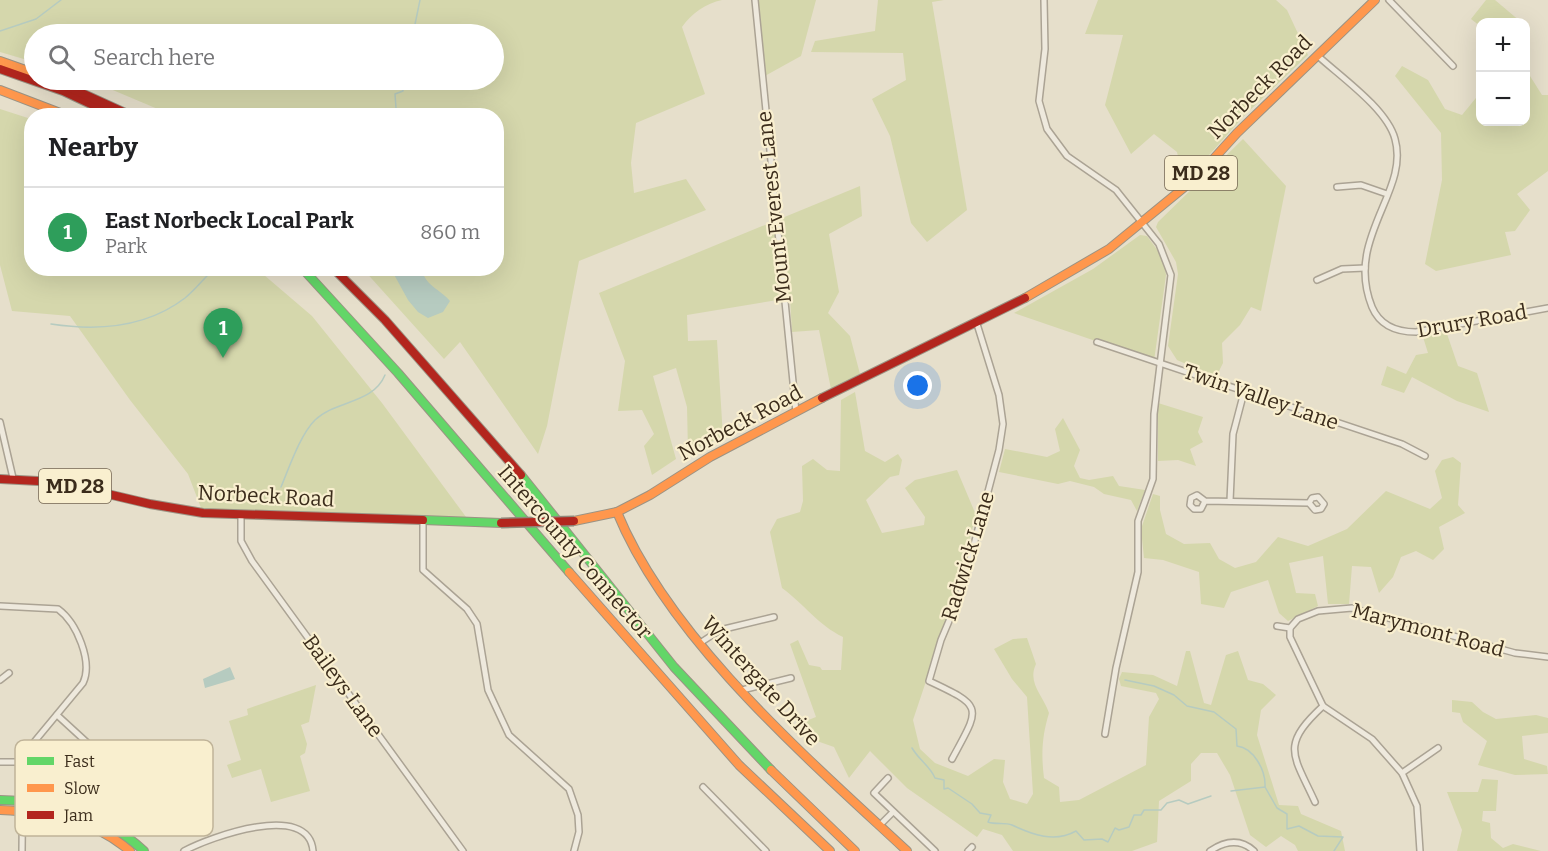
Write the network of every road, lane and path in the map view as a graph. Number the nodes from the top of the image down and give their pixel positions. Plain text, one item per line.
1 (755, 0) edge
2 (1044, 0) edge
3 (1375, 0) edge
4 (1389, 0) edge
5 (1318, 56) junction
6 (0, 61) edge
7 (1453, 66) dead end
8 (0, 69) edge
9 (24, 69) edge
10 (24, 78) edge
11 (0, 90) edge
12 (58, 90) edge
13 (75, 90) edge
14 (47, 108) edge
15 (98, 108) edge
16 (114, 108) edge
17 (1337, 187) dead end
18 (1387, 194) junction
19 (1142, 222) junction
20 (1365, 268) junction
21 (309, 276) edge
22 (341, 276) edge
23 (1317, 280) dead end
24 (1548, 308) edge
25 (977, 324) junction
26 (1097, 342) dead end
27 (1160, 363) junction
28 (1244, 392) junction
29 (797, 414) junction
30 (0, 422) edge
31 (1425, 456) dead end
32 (13, 478) junction
33 (0, 479) edge
34 (1205, 501) dead end
35 (1230, 501) junction
36 (1309, 503) dead end
37 (616, 512) junction
38 (241, 514) junction
39 (423, 521) junction
40 (0, 606) edge
41 (774, 617) dead end
42 (1277, 626) dead end
43 (1290, 628) junction
44 (700, 643) junction
45 (1548, 657) edge
46 (9, 673) dead end
47 (791, 678) dead end
48 (0, 680) edge
49 (742, 690) junction
50 (1323, 706) junction
51 (57, 715) junction
52 (1105, 734) dead end
53 (34, 740) edge
54 (84, 740) edge
55 (1438, 748) dead end
56 (952, 759) dead end
57 (1402, 773) junction
58 (888, 778) dead end
59 (703, 787) dead end
60 (1315, 802) dead end
61 (0, 810) edge
62 (15, 811) edge
63 (893, 812) junction
64 (880, 825) junction
65 (22, 836) edge
66 (112, 836) edge
67 (127, 836) edge
68 (762, 849) edge
69 (22, 851) edge
70 (130, 851) edge
71 (144, 851) edge
72 (184, 851) edge
73 (313, 851) edge
74 (463, 851) edge
75 (574, 851) edge
76 (830, 851) edge
77 (855, 851) edge
78 (907, 851) edge
79 (935, 851) edge
80 (1210, 851) edge
81 (1254, 851) edge
82 (1420, 851) edge

1 - 29 street, Mount Everest Lane
2 - 19 street
3 - 5 main road, Norbeck Road / MD 28
4 - 7 street
5 - 18 street, Drury Road
5 - 19 main road, Norbeck Road / MD 28
6 - 9 main road
8 - 10 main road
11 - 14 main road
12 - 15 main road
13 - 16 main road
17 - 18 street
18 - 20 street, Drury Road
19 - 25 main road, Norbeck Road / MD 28
19 - 27 street
20 - 23 street
20 - 24 street, Drury Road
21 - 76 main road, Intercounty Connector
22 - 77 main road, Intercounty Connector
25 - 29 main road, Norbeck Road / MD 28
25 - 56 street, Radwick Lane
26 - 27 street, Twin Valley Lane
27 - 28 street, Twin Valley Lane
27 - 52 street
28 - 31 street, Twin Valley Lane
28 - 35 street
29 - 37 main road, Norbeck Road / MD 28
30 - 32 street
32 - 33 main road, Norbeck Road / MD 28
32 - 38 main road, Norbeck Road / MD 28
34 - 35 street
35 - 36 street
37 - 39 main road, Norbeck Road / MD 28, bridge
37 - 44 main road, Wintergate Drive
38 - 39 main road, Norbeck Road / MD 28
38 - 74 street, Baileys Lane
39 - 75 street
40 - 51 street
41 - 44 street
42 - 43 street
43 - 45 street, Marymont Road
43 - 50 street
44 - 49 main road, Wintergate Drive
46 - 48 street
47 - 49 street
49 - 64 main road, Wintergate Drive
50 - 57 street
50 - 60 street
51 - 53 street
51 - 54 street
55 - 57 street
57 - 82 street
58 - 63 street
59 - 68 street
61 - 62 main road
63 - 64 street
63 - 79 street
64 - 78 main road, Wintergate Drive
65 - 69 street
66 - 70 main road
67 - 71 main road
72 - 73 street
80 - 81 street

